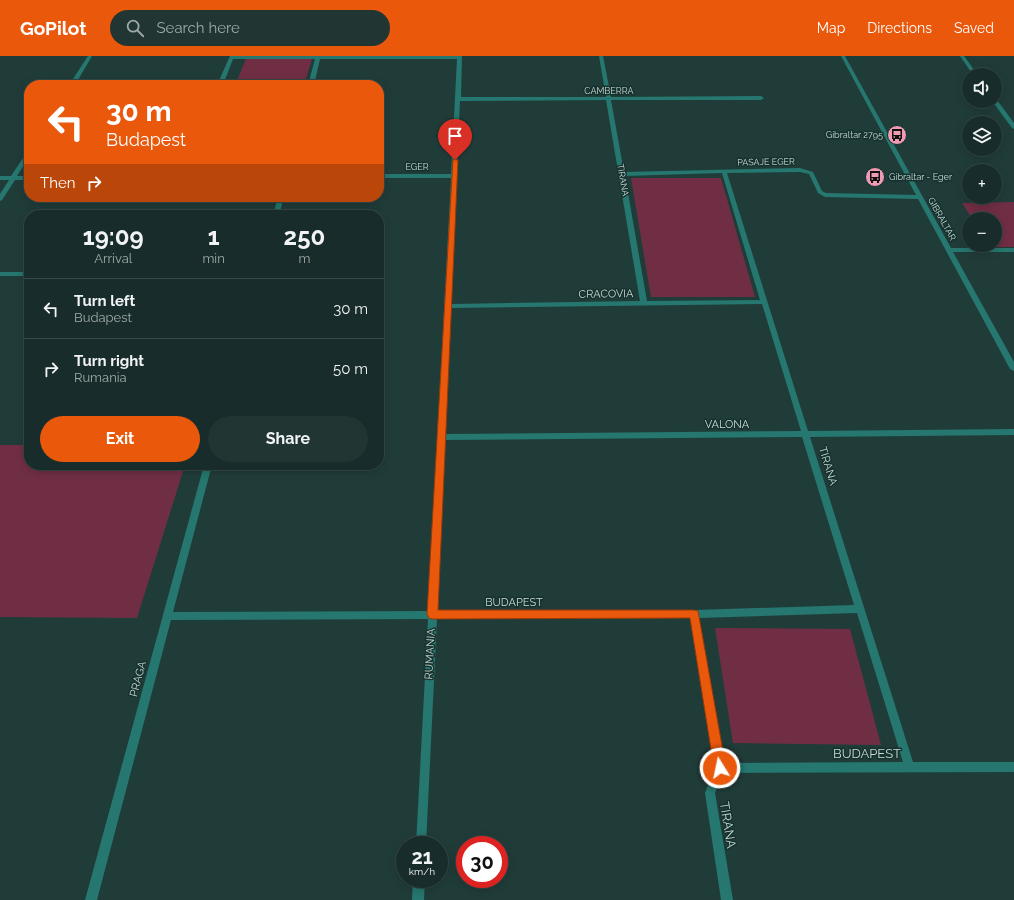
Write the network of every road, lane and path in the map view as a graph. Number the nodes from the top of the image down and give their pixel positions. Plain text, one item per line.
1 (90, 56) edge
2 (601, 56) edge
3 (843, 56) edge
4 (962, 56) edge
5 (232, 57) edge
6 (460, 57) edge
7 (318, 58) junction
8 (971, 68) edge
9 (75, 80) edge
10 (222, 80) edge
11 (312, 80) edge
12 (608, 98) junction
13 (761, 98) dead end
14 (458, 99) junction
15 (1000, 108) edge
16 (1014, 127) edge
17 (24, 161) edge
18 (724, 172) junction
19 (622, 174) junction
20 (384, 176) edge
21 (454, 176) junction
22 (0, 178) edge
23 (14, 178) junction
24 (24, 178) edge
25 (920, 198) junction
26 (0, 199) edge
27 (949, 250) junction
28 (1014, 250) edge
29 (0, 274) edge
30 (24, 274) edge
31 (765, 302) junction
32 (644, 304) junction
33 (448, 306) junction
34 (1014, 369) edge
35 (1014, 432) edge
36 (806, 434) junction
37 (441, 437) junction
38 (207, 470) edge
39 (860, 609) junction
40 (432, 614) junction
41 (694, 614) junction
42 (167, 616) junction
43 (909, 767) junction
44 (1014, 767) edge
45 (720, 768) junction
46 (420, 836) edge
47 (419, 888) edge
48 (91, 900) edge
49 (418, 900) edge
50 (727, 900) edge

1 - 9 street
2 - 12 street, TIRANA
3 - 25 street, GIBRALTAR
4 - 8 street
5 - 7 street
5 - 10 street
6 - 7 street
6 - 14 street, RUMANIA
7 - 11 street
12 - 13 street, CAMBERRA
12 - 14 street, CAMBERRA
12 - 19 street, TIRANA
14 - 21 street, RUMANIA
15 - 16 street
17 - 23 street
18 - 19 street, PASAJE EGER
18 - 25 street, PASAJE EGER
18 - 31 street, TIRANA
19 - 32 street, TIRANA
20 - 21 street, EGER
21 - 33 street, RUMANIA
22 - 23 street
23 - 24 street
23 - 26 street
25 - 27 street, GIBRALTAR
27 - 28 street
27 - 34 street, GIBRALTAR
29 - 30 street
31 - 32 street, CRACOVIA
31 - 36 street, TIRANA
32 - 33 street, CRACOVIA
33 - 37 street, RUMANIA
35 - 36 street, VALONA
36 - 37 street, VALONA
36 - 39 street, TIRANA
37 - 40 street, RUMANIA
38 - 42 street, PRAGA
39 - 41 street, BUDAPEST
39 - 43 street, TIRANA
40 - 41 street, BUDAPEST
40 - 42 street, BUDAPEST
40 - 46 street, RUMANIA
41 - 45 street
42 - 48 street, PRAGA
43 - 44 street, BUDAPEST
43 - 45 street, BUDAPEST
45 - 50 street, TIRANA
47 - 49 street

